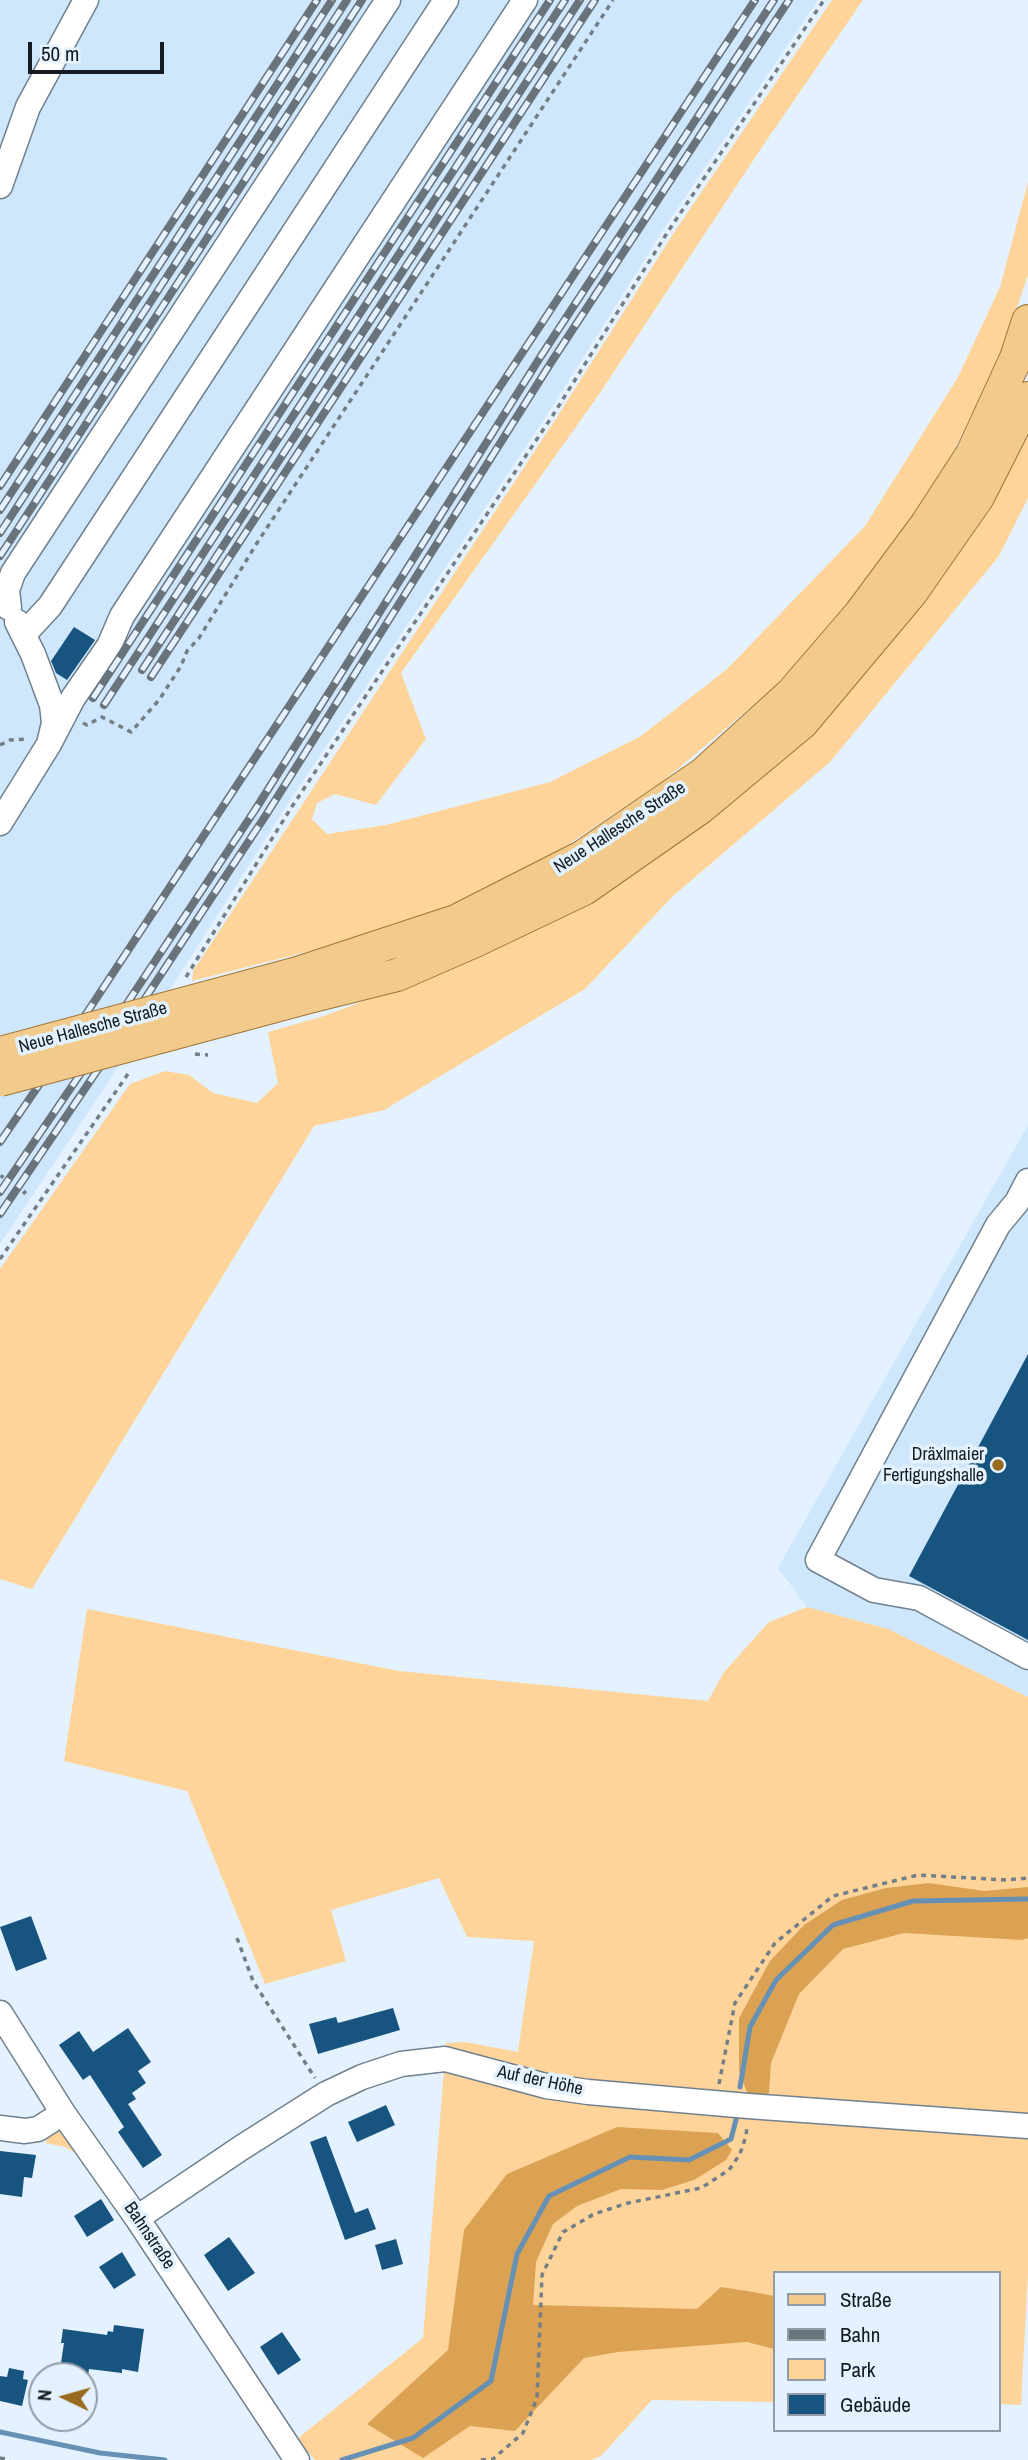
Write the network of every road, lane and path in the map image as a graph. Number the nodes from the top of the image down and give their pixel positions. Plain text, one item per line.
1 (86, 0) edge
2 (388, 0) edge
3 (446, 0) edge
4 (525, 0) edge
5 (613, 0) edge
6 (824, 0) edge
7 (0, 186) edge
8 (1028, 321) edge
9 (1028, 398) edge
10 (4, 605) edge
11 (24, 634) junction
12 (65, 713) junction
13 (49, 744) junction
14 (0, 823) edge
15 (184, 979) dead end
16 (301, 986) junction
17 (0, 1053) edge
18 (135, 1062) dead end
19 (0, 1080) edge
20 (1028, 1181) edge
21 (0, 1259) edge
22 (1028, 1657) edge
23 (1028, 1878) edge
24 (237, 1938) dead end
25 (0, 2013) edge
26 (326, 2094) junction
27 (715, 2103) junction
28 (748, 2106) junction
29 (63, 2112) junction
30 (1028, 2126) edge
31 (0, 2128) edge
32 (137, 2218) junction
33 (295, 2457) edge
34 (0, 2458) edge
35 (10, 2460) edge
36 (481, 2460) edge

1 - 7 street
2 - 10 street
3 - 11 street
4 - 12 street
5 - 12 path
6 - 15 path
8 - 16 main road, Neue Hallesche Straße
9 - 16 main road, Neue Hallesche Straße
10 - 11 street
11 - 13 street
12 - 13 street
13 - 14 street
16 - 17 main road, Neue Hallesche Straße, bridge
16 - 19 main road, Neue Hallesche Straße, bridge
18 - 21 path
20 - 22 street
23 - 27 path
24 - 26 path
25 - 29 street, Bahnstraße
26 - 27 street, Auf der Höhe
26 - 32 street, Auf der Höhe
27 - 28 street, Auf der Höhe
28 - 30 street, Auf der Höhe
28 - 36 path
29 - 31 street
29 - 32 street, Bahnstraße
32 - 33 street, Bahnstraße
34 - 35 path

